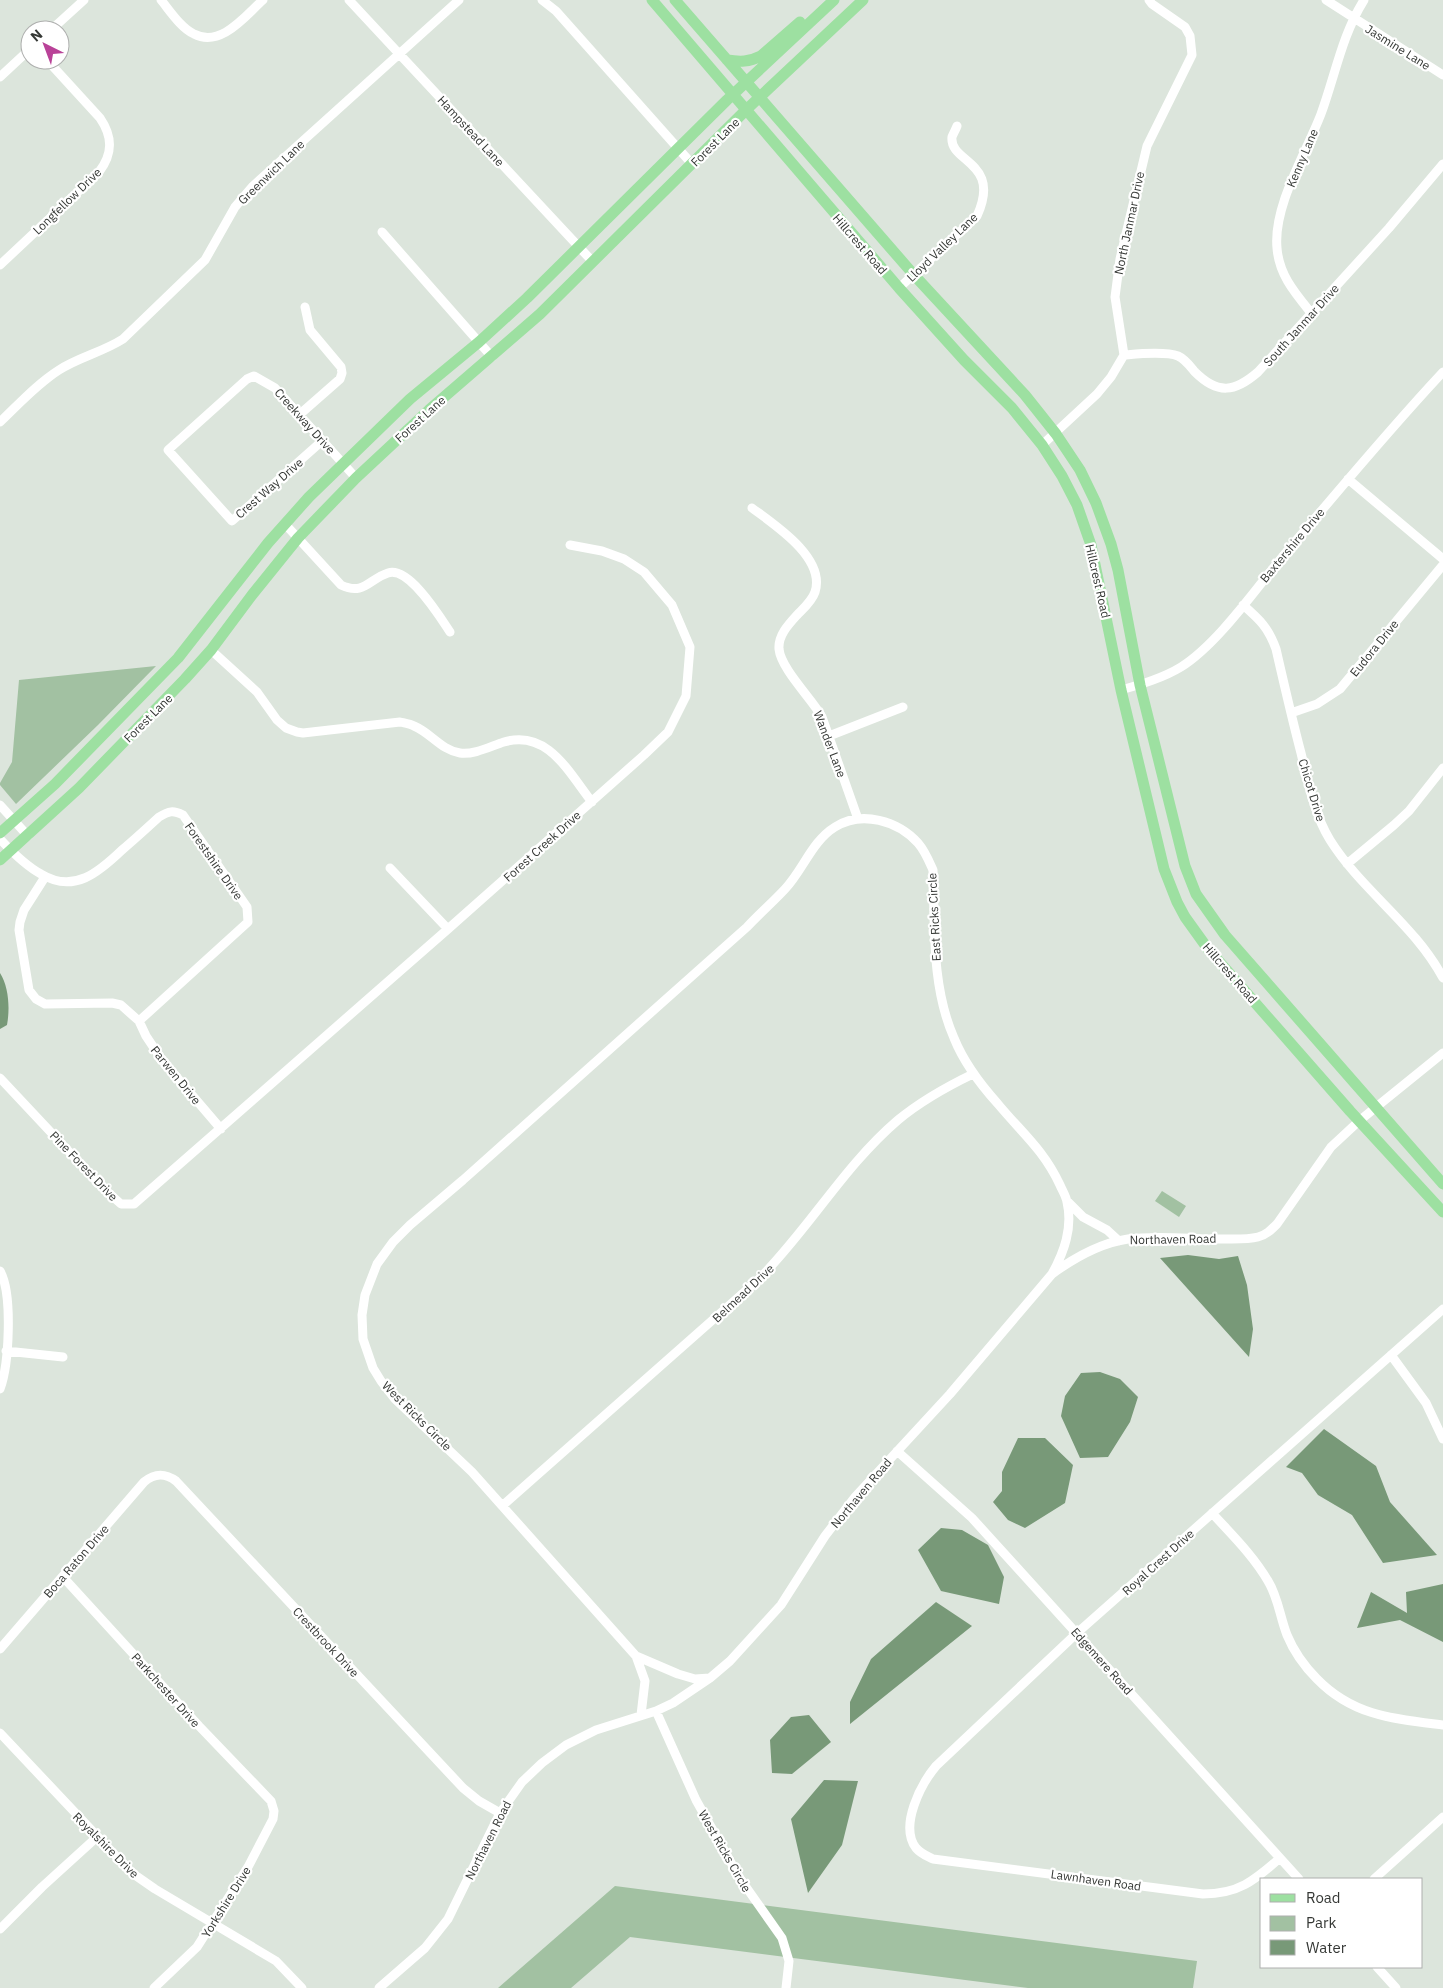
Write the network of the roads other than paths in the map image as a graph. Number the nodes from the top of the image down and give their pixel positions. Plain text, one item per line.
1 (84, 0) edge
2 (161, 0) edge
3 (263, 0) edge
4 (349, 0) edge
5 (459, 0) edge
6 (542, 0) edge
7 (652, 0) edge
8 (675, 0) edge
9 (834, 0) edge
10 (863, 0) edge
11 (1149, 0) edge
12 (1326, 0) edge
13 (1364, 0) edge
14 (824, 10) junction
15 (1353, 18) junction
16 (62, 20) edge
17 (399, 54) junction
18 (20, 58) edge
19 (727, 60) junction
20 (55, 70) edge
21 (1443, 75) edge
22 (0, 77) edge
23 (746, 82) junction
24 (733, 94) junction
25 (761, 97) junction
26 (747, 109) junction
27 (957, 126) dead end
28 (679, 149) junction
29 (692, 164) junction
30 (1443, 164) edge
31 (382, 232) dead end
32 (579, 247) junction
33 (593, 262) junction
34 (0, 265) edge
35 (914, 275) junction
36 (899, 288) junction
37 (305, 307) dead end
38 (1312, 314) junction
39 (479, 342) junction
40 (1124, 355) junction
41 (492, 357) junction
42 (1443, 372) edge
43 (247, 379) joint
44 (299, 415) junction
45 (0, 422) edge
46 (1056, 434) junction
47 (322, 441) junction
48 (1042, 445) junction
49 (343, 464) junction
50 (356, 478) junction
51 (1348, 478) junction
52 (752, 508) dead end
53 (284, 524) junction
54 (298, 538) junction
55 (570, 545) dead end
56 (1443, 559) edge
57 (1443, 565) edge
58 (1243, 605) junction
59 (450, 632) dead end
60 (211, 650) junction
61 (180, 656) junction
62 (194, 669) junction
63 (1140, 685) junction
64 (1121, 690) junction
65 (904, 708) dead end
66 (1291, 713) junction
67 (829, 736) junction
68 (1443, 768) edge
69 (592, 802) junction
70 (2, 807) edge
71 (858, 818) junction
72 (15, 820) junction
73 (0, 833) edge
74 (28, 836) junction
75 (0, 839) edge
76 (11, 851) junction
77 (0, 860) edge
78 (1347, 864) junction
79 (390, 868) dead end
80 (45, 876) junction
81 (448, 929) junction
82 (1440, 965) edge
83 (1443, 978) edge
84 (140, 1021) junction
85 (1443, 1053) edge
86 (973, 1074) junction
87 (0, 1078) edge
88 (552, 1099) joint
89 (1375, 1108) junction
90 (1359, 1121) junction
91 (221, 1129) junction
92 (1443, 1184) edge
93 (1067, 1201) junction
94 (1443, 1212) edge
95 (1119, 1241) junction
96 (0, 1271) edge
97 (1052, 1274) junction
98 (1443, 1309) edge
99 (6, 1351) junction
100 (1391, 1355) junction
101 (63, 1357) dead end
102 (0, 1389) edge
103 (1443, 1439) edge
104 (898, 1451) junction
105 (153, 1476) joint
106 (502, 1506) junction
107 (1212, 1512) junction
108 (63, 1577) junction
109 (1077, 1633) junction
110 (0, 1649) edge
111 (636, 1656) junction
112 (710, 1678) junction
113 (656, 1711) junction
114 (641, 1715) junction
115 (1443, 1725) edge
116 (0, 1733) edge
117 (271, 1801) joint
118 (500, 1813) junction
119 (1443, 1817) edge
120 (97, 1837) junction
121 (911, 1839) joint
122 (1280, 1858) junction
123 (1298, 1878) edge
124 (1375, 1878) edge
125 (213, 1923) junction
126 (0, 1929) edge
127 (1378, 1968) edge
128 (154, 1988) edge
129 (302, 1988) edge
130 (379, 1988) edge
131 (786, 1988) edge
132 (1396, 1988) edge

1 - 16 street
2 - 3 street
4 - 17 street, Hampstead Lane
5 - 17 street, Greenwich Lane
6 - 28 street
7 - 24 main road, Hillcrest Road
8 - 19 main road, Hillcrest Road
9 - 14 main road, Forest Lane
10 - 25 main road, Forest Lane
11 - 40 street, North Janmar Drive
12 - 15 street
13 - 15 street, Kenny Lane
14 - 19 main road
14 - 23 main road, Forest Lane
15 - 21 street, Jasmine Lane
15 - 38 street, Kenny Lane
17 - 32 street, Hampstead Lane
17 - 45 street, Greenwich Lane
18 - 22 street
19 - 23 main road, Hillcrest Road
20 - 34 street, Longfellow Drive
23 - 24 main road, Forest Lane
23 - 25 main road, Hillcrest Road
24 - 26 main road, Hillcrest Road
24 - 28 main road, Forest Lane
25 - 26 main road, Forest Lane
25 - 35 main road, Hillcrest Road
26 - 29 main road, Forest Lane
26 - 36 main road, Hillcrest Road
27 - 35 street, Lloyd Valley Lane
28 - 29 street
28 - 32 main road, Forest Lane
29 - 33 main road, Forest Lane
30 - 38 street, South Janmar Drive
31 - 39 street
32 - 33 street, Hampstead Lane
32 - 39 main road, Forest Lane
33 - 41 main road, Forest Lane
35 - 36 street, Lloyd Valley Lane
35 - 46 main road, Hillcrest Road
36 - 48 main road, Hillcrest Road
37 - 44 street
38 - 40 street, South Janmar Drive
39 - 41 street
39 - 49 main road, Forest Lane
40 - 46 street
41 - 50 main road, Forest Lane
42 - 51 street, Baxtershire Drive
43 - 44 street, Creekway Drive
43 - 47 street, Crest Way Drive
44 - 47 street, Creekway Drive
46 - 48 street
46 - 63 main road, Hillcrest Road
47 - 49 street, Creekway Drive
48 - 64 main road, Hillcrest Road
49 - 50 street, Creekway Drive
49 - 53 main road, Forest Lane
50 - 54 main road, Forest Lane
51 - 56 street
51 - 58 street, Baxtershire Drive
52 - 67 street, Wander Lane
53 - 54 street
53 - 61 main road, Forest Lane
54 - 59 street
54 - 60 main road, Forest Lane
55 - 69 street, Forest Creek Drive
57 - 66 street, Eudora Drive
58 - 63 street, Baxtershire Drive
58 - 66 street, Chicot Drive
60 - 62 main road, Forest Lane
60 - 69 street
61 - 62 main road
61 - 72 main road, Forest Lane
62 - 74 main road, Forest Lane
63 - 64 street, Baxtershire Drive
63 - 89 main road, Hillcrest Road
64 - 90 main road, Hillcrest Road
65 - 67 street
66 - 78 street, Chicot Drive
67 - 71 street, Wander Lane
68 - 78 street
69 - 81 street, Forest Creek Drive
70 - 72 street
71 - 86 street, East Ricks Circle
71 - 88 street, East Ricks Circle
72 - 73 main road, Forest Lane
72 - 74 street
74 - 76 main road, Forest Lane
75 - 76 street, Forestshire Drive
76 - 77 main road, Forest Lane
76 - 80 street, Forestshire Drive
78 - 82 street, Chicot Drive
79 - 81 street
80 - 84 street, Parwen Drive
80 - 84 street, Forestshire Drive
81 - 91 street, Forest Creek Drive
82 - 83 street, Chicot Drive
84 - 91 street, Parwen Drive
85 - 89 street, Northaven Road
86 - 93 street, East Ricks Circle
86 - 106 street, Belmead Drive
87 - 91 street, Pine Forest Drive
88 - 106 street, West Ricks Circle
89 - 90 street, Northaven Road
89 - 92 main road, Hillcrest Road
90 - 94 main road, Hillcrest Road
90 - 95 street, Northaven Road
93 - 95 street, East Ricks Circle
93 - 97 street, East Ricks Circle
95 - 97 street, Northaven Road
96 - 99 street
97 - 104 street, Northaven Road
98 - 100 street, Royal Crest Drive
99 - 101 street
99 - 102 street
100 - 103 street
100 - 107 street, Royal Crest Drive
104 - 109 street, Edgemere Road
104 - 112 street, Northaven Road
105 - 108 street, Boca Raton Drive
105 - 118 street, Crestbrook Drive
106 - 111 street, West Ricks Circle
107 - 109 street, Royal Crest Drive
107 - 115 street
108 - 110 street, Boca Raton Drive
108 - 117 street, Parkchester Drive
109 - 121 street, Royal Crest Drive
109 - 122 street, Edgemere Road
111 - 112 street, West Ricks Circle
111 - 114 street, West Ricks Circle
112 - 113 street, Northaven Road
113 - 114 street, Northaven Road
113 - 131 street, West Ricks Circle
114 - 118 street, Northaven Road
116 - 120 street, Royalshire Drive
117 - 125 street, Yorkshire Drive
118 - 130 street, Northaven Road
119 - 124 street
120 - 125 street, Royalshire Drive
120 - 126 street
121 - 122 street, Lawnhaven Road
122 - 123 street, Edgemere Road
125 - 128 street, Yorkshire Drive
125 - 129 street, Royalshire Drive
127 - 132 street

